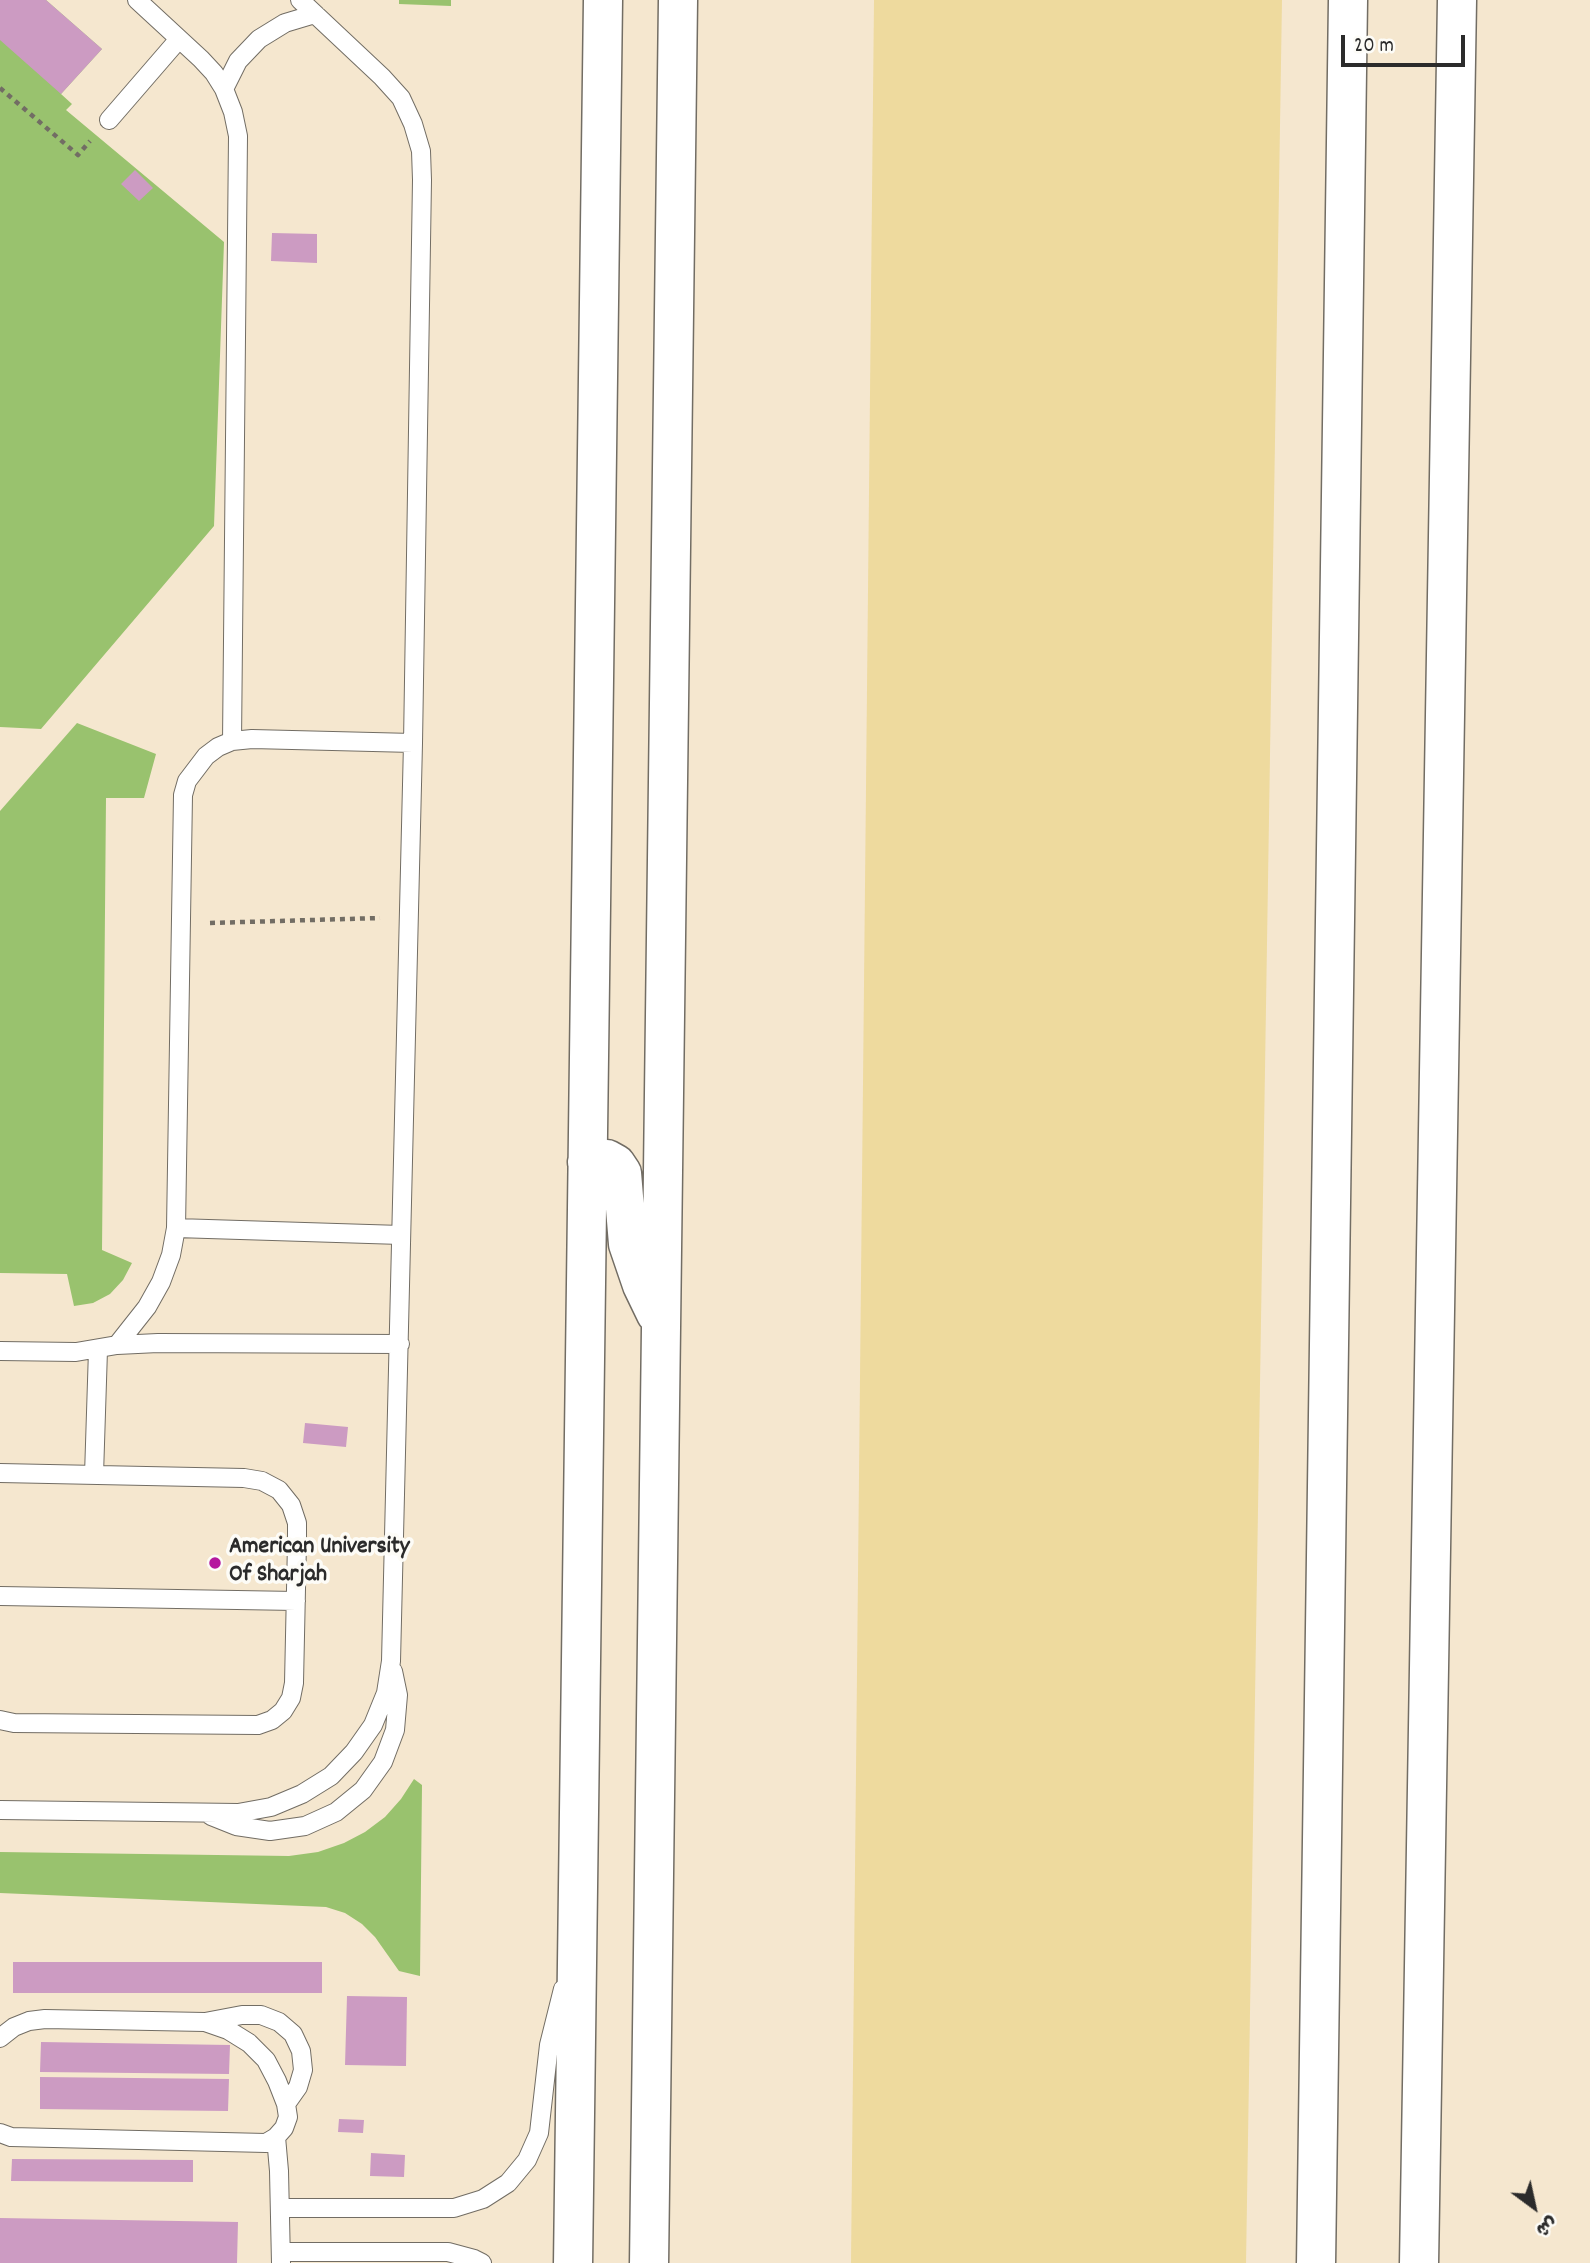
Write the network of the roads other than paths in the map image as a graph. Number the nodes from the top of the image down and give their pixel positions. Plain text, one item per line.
1 (137, 0) edge
2 (300, 0) edge
3 (603, 0) edge
4 (678, 0) edge
5 (1348, 0) edge
6 (1457, 0) edge
7 (315, 14) junction
8 (179, 39) junction
9 (224, 89) junction
10 (109, 120) road end
11 (232, 741) junction
12 (413, 743) junction
13 (587, 1162) junction
14 (176, 1228) junction
15 (401, 1235) junction
16 (660, 1322) junction
17 (400, 1344) junction
18 (117, 1345) junction
19 (98, 1350) junction
20 (0, 1351) edge
21 (0, 1473) edge
22 (94, 1475) junction
23 (0, 1596) edge
24 (296, 1601) junction
25 (391, 1661) junction
26 (0, 1720) edge
27 (0, 1810) edge
28 (205, 1813) junction
29 (576, 1960) junction
30 (205, 2022) junction
31 (0, 2038) edge
32 (286, 2104) junction
33 (0, 2133) edge
34 (276, 2137) junction
35 (280, 2208) junction
36 (281, 2258) edge
37 (482, 2263) edge
38 (573, 2263) edge
39 (649, 2263) edge
40 (1316, 2263) edge
41 (1419, 2263) edge

1 - 8 lane
2 - 7 lane
3 - 13 street
4 - 16 street
5 - 40 street
6 - 41 street
7 - 9 lane
7 - 12 lane
8 - 9 lane
8 - 10 lane
9 - 11 lane
11 - 12 lane
11 - 14 lane
12 - 15 lane
13 - 16 street
13 - 29 street
14 - 15 lane
14 - 18 lane
15 - 17 lane
16 - 39 street
17 - 18 lane
17 - 25 lane
18 - 19 lane
19 - 20 lane
19 - 22 lane
21 - 22 lane
22 - 24 lane
23 - 24 lane
24 - 26 lane
25 - 28 lane
25 - 28 lane
27 - 28 lane
29 - 35 lane
29 - 38 street
30 - 31 lane
30 - 32 lane
30 - 32 lane
32 - 34 lane
33 - 34 lane
34 - 35 lane
35 - 36 lane
36 - 37 lane

